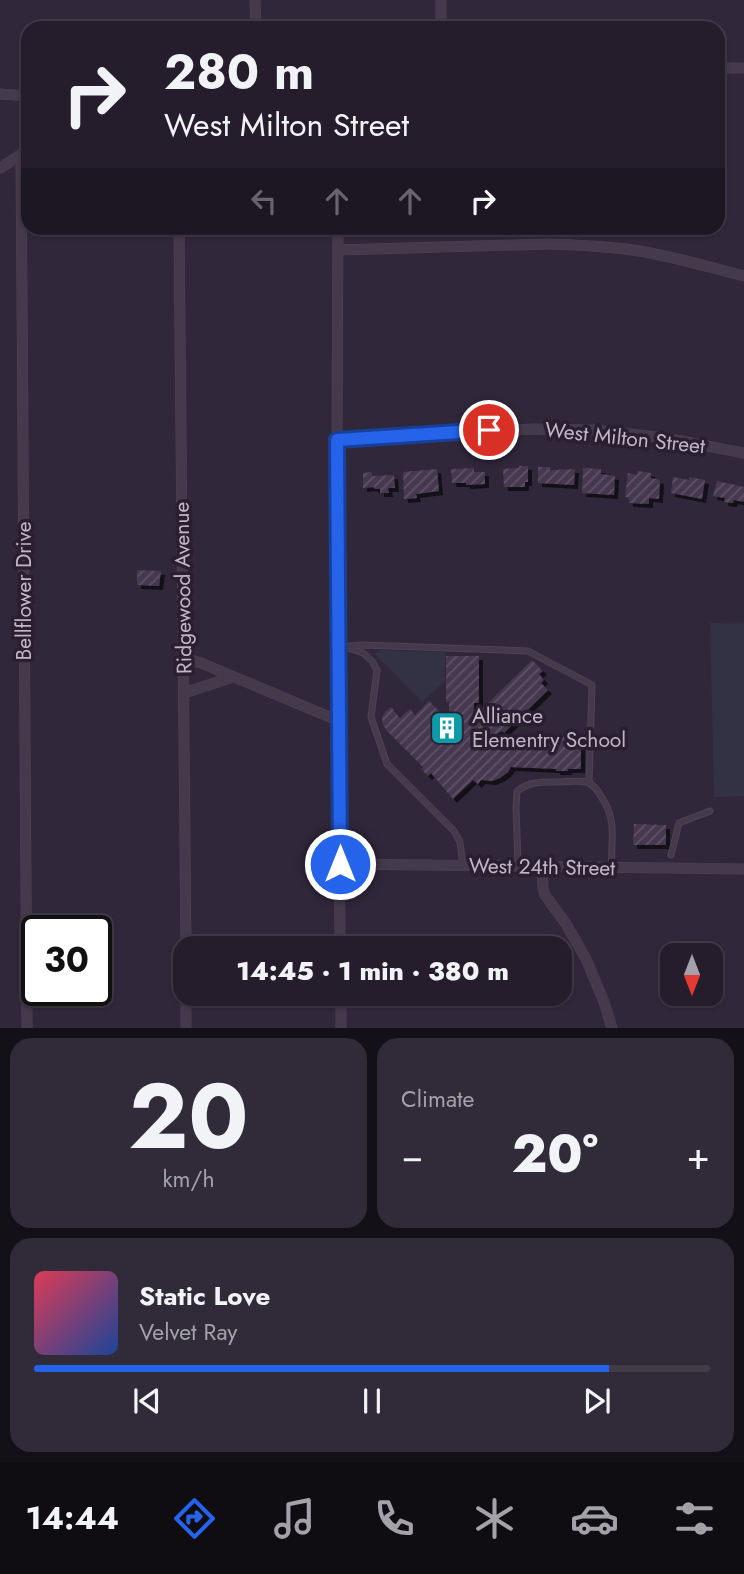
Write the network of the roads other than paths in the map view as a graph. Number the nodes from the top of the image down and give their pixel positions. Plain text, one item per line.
1 (255, 0) edge
2 (441, 0) edge
3 (256, 21) edge
4 (441, 21) edge
5 (725, 68) edge
6 (744, 68) edge
7 (0, 94) edge
8 (21, 96) edge
9 (21, 154) edge
10 (0, 167) edge
11 (24, 235) edge
12 (179, 235) edge
13 (338, 235) edge
14 (338, 250) junction
15 (744, 276) edge
16 (337, 440) junction
17 (744, 453) edge
18 (338, 647) junction
19 (184, 658) junction
20 (233, 677) junction
21 (184, 693) junction
22 (339, 721) junction
23 (589, 783) junction
24 (710, 811) dead end
25 (671, 855) dead end
26 (340, 864) junction
27 (463, 866) junction
28 (518, 867) junction
29 (542, 867) junction
30 (612, 868) junction
31 (744, 869) edge
32 (186, 936) edge
33 (340, 936) edge
34 (186, 1006) edge
35 (341, 1006) edge
36 (27, 1028) edge
37 (186, 1028) edge
38 (341, 1028) edge
39 (612, 1028) edge

1 - 3 street
2 - 4 street
5 - 6 street
7 - 8 street
9 - 10 street
11 - 36 street, Bellflower Drive
12 - 19 street, Ridgewood Avenue
13 - 14 street
14 - 15 street
14 - 16 street
16 - 17 street, West Milton Street
16 - 18 street
18 - 22 street
18 - 23 lane
18 - 27 lane
19 - 20 street
19 - 21 street, Ridgewood Avenue
20 - 21 street
20 - 22 street
21 - 32 street, Ridgewood Avenue
22 - 26 street
23 - 28 lane
23 - 30 lane
24 - 25 lane
26 - 27 street, West 24th Street
26 - 33 street
27 - 28 street, West 24th Street
28 - 29 street, West 24th Street
29 - 30 street, West 24th Street
29 - 39 street
30 - 31 street, West 24th Street
34 - 37 street
35 - 38 street

